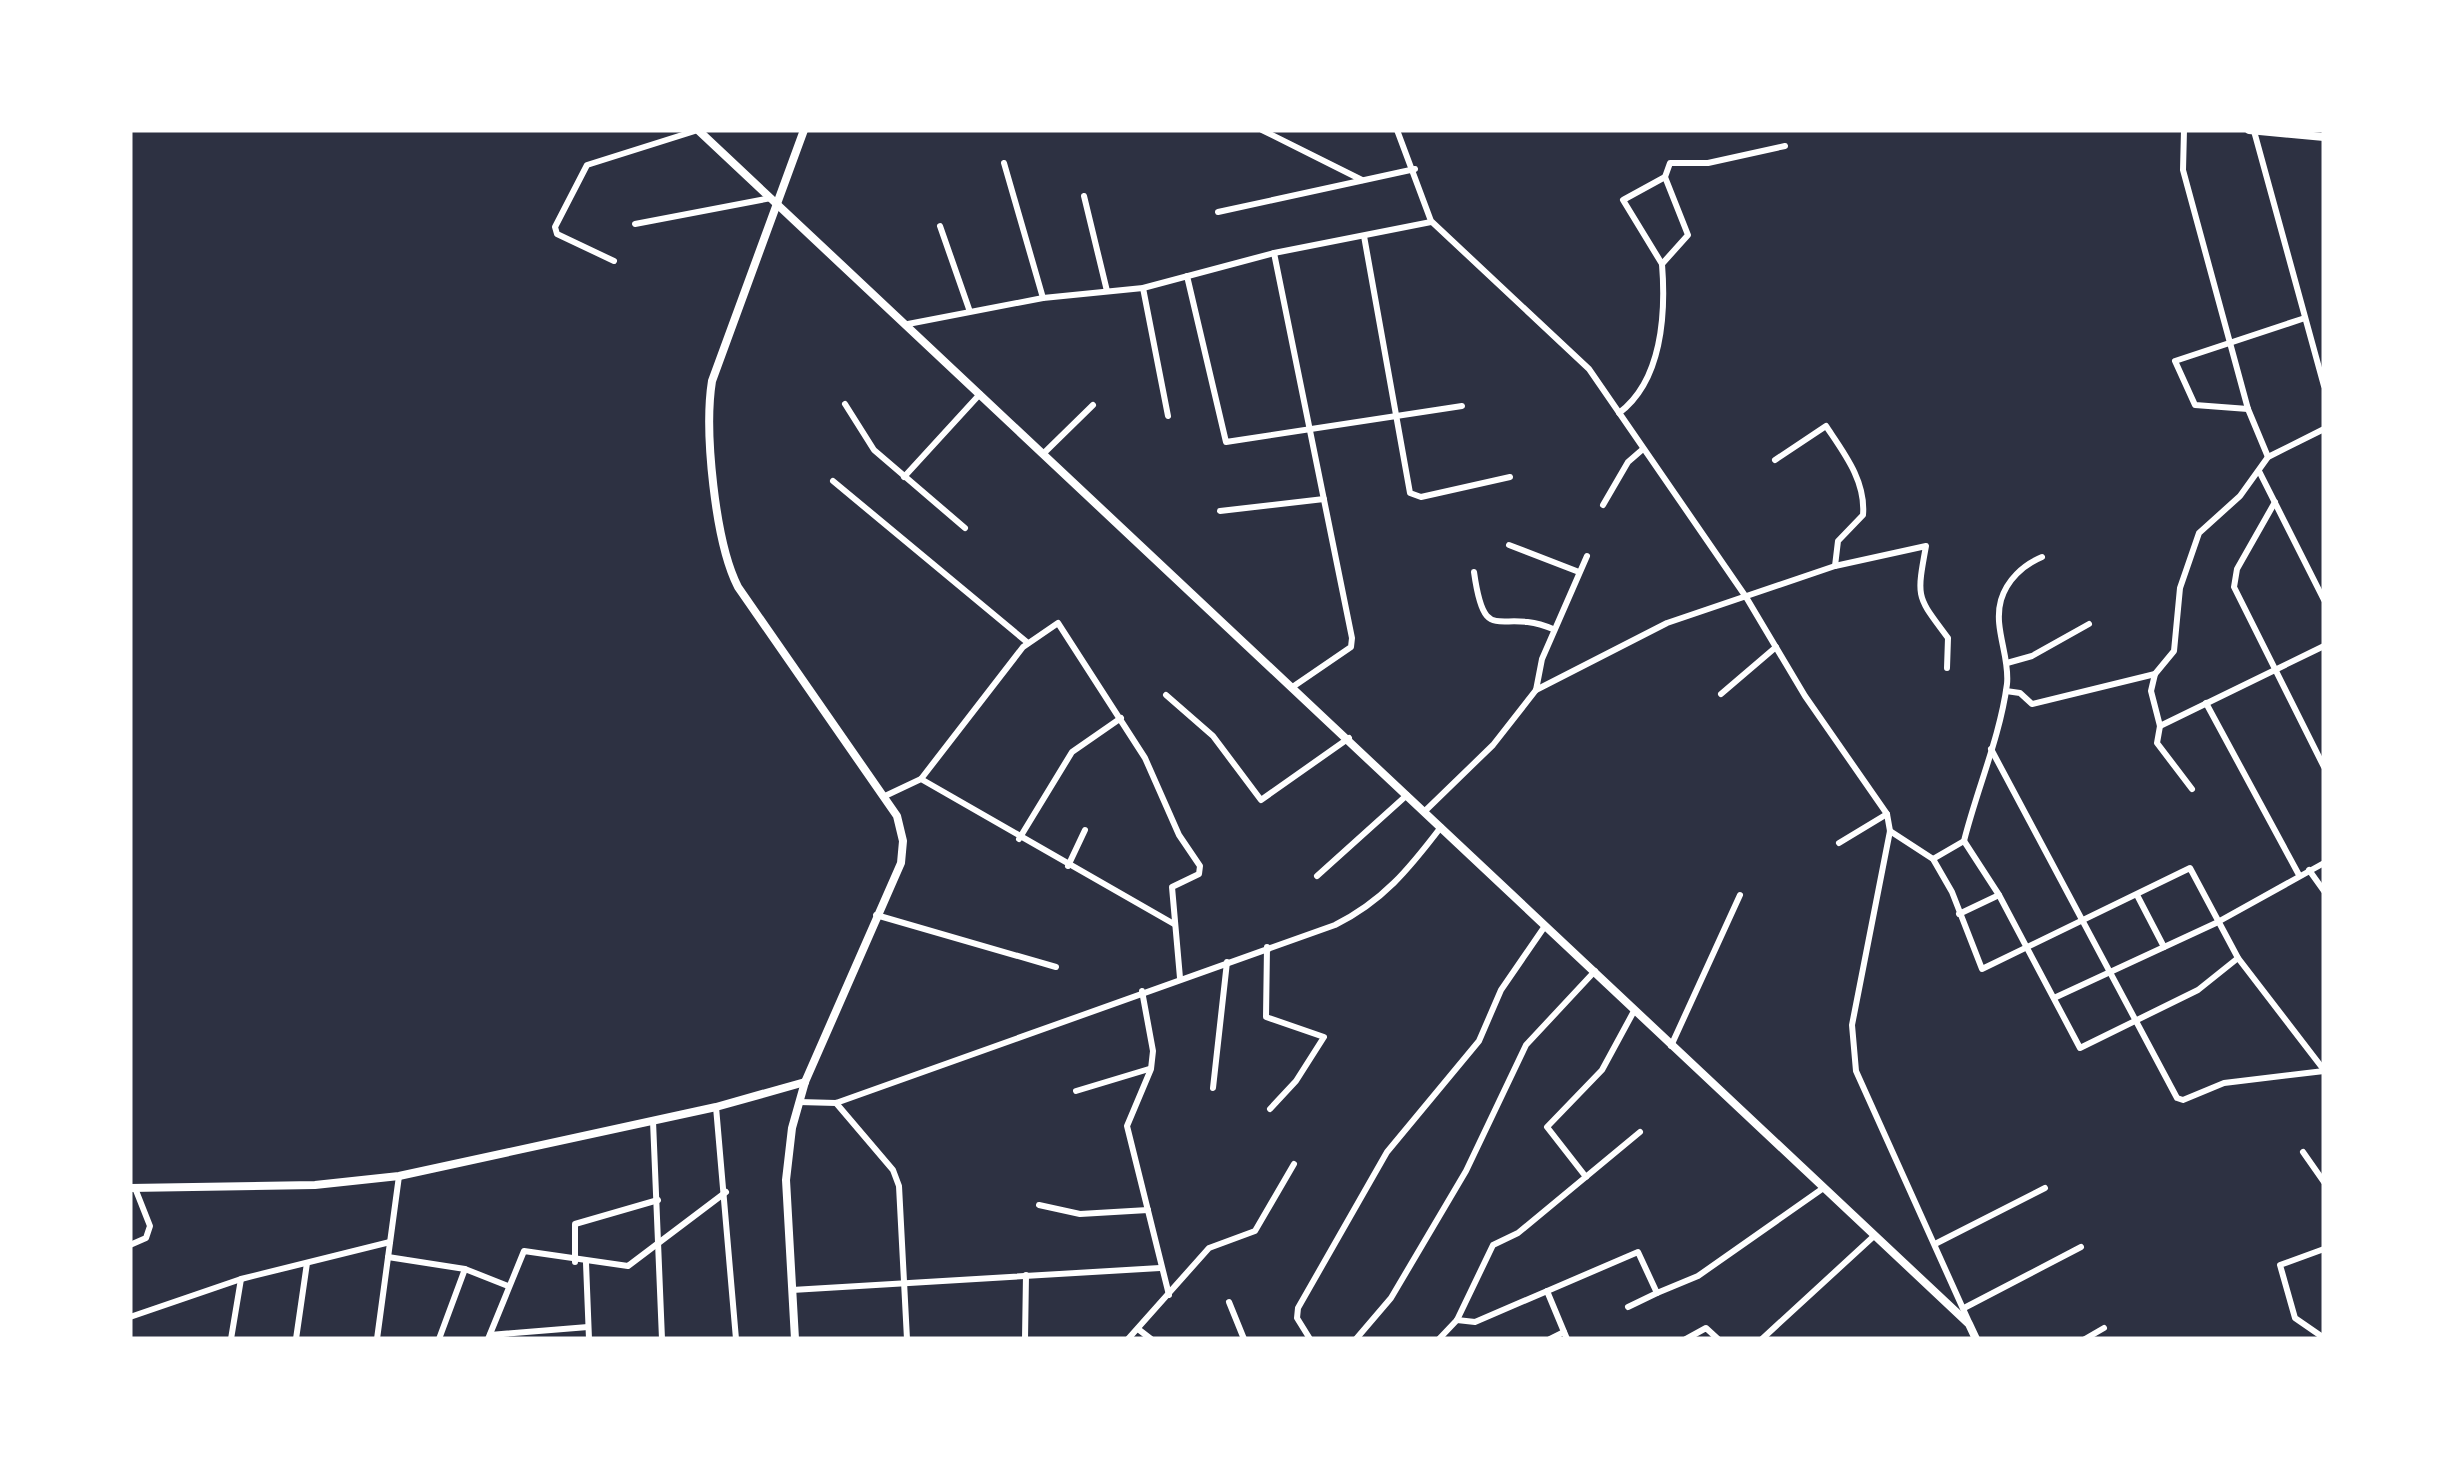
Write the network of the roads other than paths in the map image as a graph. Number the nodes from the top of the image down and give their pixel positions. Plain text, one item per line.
1 (698, 130) edge
2 (804, 130) edge
3 (1262, 130) edge
4 (1398, 130) edge
5 (2184, 130) edge
6 (2252, 130) edge
7 (2324, 138) edge
8 (1785, 146) dead end
9 (1004, 163) dead end
10 (1414, 169) junction
11 (1665, 176) junction
12 (1363, 180) junction
13 (1084, 196) dead end
14 (776, 200) junction
15 (1218, 212) dead end
16 (1431, 222) junction
17 (635, 224) dead end
18 (940, 226) dead end
19 (1364, 236) junction
20 (1274, 253) junction
21 (614, 260) dead end
22 (1662, 264) junction
23 (1187, 276) junction
24 (1143, 288) junction
25 (1107, 291) junction
26 (1043, 298) junction
27 (969, 310) junction
28 (2305, 318) junction
29 (908, 324) junction
30 (2230, 344) junction
31 (2324, 386) edge
32 (980, 394) junction
33 (845, 404) dead end
34 (1093, 405) dead end
35 (1462, 406) dead end
36 (2248, 409) junction
37 (1619, 413) junction
38 (1168, 416) dead end
39 (1396, 419) junction
40 (2322, 430) edge
41 (1312, 431) junction
42 (2324, 440) edge
43 (1643, 449) junction
44 (1044, 453) junction
45 (2268, 457) junction
46 (1776, 460) dead end
47 (2260, 470) junction
48 (904, 477) junction
49 (1510, 478) dead end
50 (833, 481) dead end
51 (1324, 500) junction
52 (2276, 502) junction
53 (1603, 505) dead end
54 (1220, 510) dead end
55 (965, 528) dead end
56 (1509, 545) dead end
57 (1586, 556) dead end
58 (2042, 557) dead end
59 (1835, 566) junction
60 (1474, 572) dead end
61 (1579, 572) junction
62 (1746, 596) junction
63 (2324, 600) edge
64 (2090, 624) dead end
65 (1554, 629) junction
66 (1028, 644) junction
67 (2324, 646) edge
68 (1776, 647) junction
69 (2007, 663) junction
70 (1947, 668) dead end
71 (2275, 670) junction
72 (2155, 674) junction
73 (1294, 686) junction
74 (1536, 690) junction
75 (2006, 691) junction
76 (1721, 694) dead end
77 (1166, 695) dead end
78 (2206, 703) junction
79 (1121, 718) junction
80 (2160, 726) junction
81 (1350, 738) junction
82 (1991, 749) junction
83 (2324, 767) edge
84 (920, 778) junction
85 (2192, 789) dead end
86 (1408, 795) junction
87 (885, 796) junction
88 (1424, 811) junction
89 (1887, 814) junction
90 (1441, 827) junction
91 (1085, 830) dead end
92 (1890, 831) junction
93 (1019, 839) junction
94 (1964, 840) junction
95 (1839, 843) dead end
96 (1933, 859) junction
97 (2324, 863) edge
98 (1068, 866) junction
99 (2309, 870) junction
100 (2299, 875) junction
101 (1316, 876) dead end
102 (2324, 891) edge
103 (1740, 894) dead end
104 (2000, 895) junction
105 (2137, 895) junction
106 (1959, 914) junction
107 (876, 915) junction
108 (2082, 922) junction
109 (2216, 923) junction
110 (1175, 925) junction
111 (1545, 926) junction
112 (1268, 947) junction
113 (2164, 947) junction
114 (2028, 948) junction
115 (2238, 958) junction
116 (1227, 962) junction
117 (1056, 967) dead end
118 (1594, 971) junction
119 (2109, 971) junction
120 (1180, 978) junction
121 (1142, 992) junction
122 (2054, 998) junction
123 (1634, 1010) junction
124 (2136, 1021) junction
125 (1671, 1046) junction
126 (1151, 1069) junction
127 (2324, 1070) edge
128 (805, 1082) junction
129 (1213, 1088) dead end
130 (1076, 1091) dead end
131 (799, 1102) junction
132 (836, 1104) junction
133 (716, 1107) junction
134 (1270, 1110) dead end
135 (653, 1121) junction
136 (1640, 1132) dead end
137 (2303, 1152) dead end
138 (1294, 1164) dead end
139 (398, 1176) junction
140 (1586, 1177) junction
141 (2324, 1182) edge
142 (132, 1188) edge
143 (2044, 1188) dead end
144 (1822, 1189) junction
145 (726, 1192) junction
146 (658, 1200) junction
147 (1040, 1205) dead end
148 (1148, 1210) junction
149 (1874, 1236) junction
150 (390, 1242) junction
151 (659, 1242) junction
152 (1935, 1244) junction
153 (130, 1245) edge
154 (2081, 1247) dead end
155 (2324, 1249) edge
156 (388, 1257) junction
157 (307, 1262) junction
158 (576, 1262) junction
159 (586, 1264) junction
160 (1160, 1268) junction
161 (465, 1269) junction
162 (1026, 1274) junction
163 (241, 1280) junction
164 (905, 1282) junction
165 (508, 1286) junction
166 (790, 1290) junction
167 (1548, 1291) junction
168 (1657, 1292) junction
169 (1169, 1295) junction
170 (1229, 1302) dead end
171 (1628, 1307) dead end
172 (1966, 1308) junction
173 (130, 1317) edge
174 (1457, 1320) junction
175 (1969, 1324) junction
176 (588, 1327) junction
177 (1138, 1328) junction
178 (2104, 1328) dead end
179 (1566, 1335) edge
180 (489, 1337) edge
181 (2324, 1338) edge
182 (231, 1339) edge
183 (296, 1339) edge
184 (377, 1339) edge
185 (440, 1339) edge
186 (589, 1339) edge
187 (662, 1339) edge
188 (736, 1339) edge
189 (794, 1339) edge
190 (907, 1339) edge
191 (1025, 1339) edge
192 (1128, 1339) edge
193 (1150, 1339) edge
194 (1244, 1339) edge
195 (1310, 1339) edge
196 (1356, 1339) edge
197 (1439, 1339) edge
198 (1550, 1339) edge
199 (1686, 1339) edge
200 (1718, 1339) edge
201 (1762, 1339) edge
202 (1976, 1339) edge
203 (2085, 1339) edge

1 - 14 street
1 - 21 street
2 - 14 street
3 - 12 street
4 - 10 street
5 - 30 street
6 - 7 street
6 - 28 street
8 - 11 street
9 - 26 street
10 - 12 street
10 - 16 street
11 - 22 street
11 - 22 street
12 - 15 street
13 - 25 street
14 - 17 street
14 - 29 street
14 - 87 street
16 - 19 street
16 - 37 street
18 - 27 street
19 - 20 street
19 - 39 street
20 - 23 street
20 - 41 street
22 - 37 street
23 - 24 street
23 - 41 street
24 - 25 street
24 - 38 street
25 - 26 street
26 - 27 street
27 - 29 street
28 - 30 street
28 - 31 street
29 - 32 street
30 - 36 street
30 - 36 street
32 - 44 street
32 - 48 street
33 - 48 street
34 - 44 street
35 - 39 street
36 - 45 street
37 - 43 street
39 - 41 street
39 - 49 street
40 - 42 street
40 - 45 street
41 - 51 street
43 - 53 street
43 - 62 street
44 - 73 street
45 - 47 street
46 - 59 street
47 - 52 street
47 - 72 street
48 - 55 street
50 - 66 street
51 - 54 street
51 - 73 street
52 - 63 street
52 - 71 street
56 - 61 street
57 - 61 street
58 - 69 street
59 - 62 street
59 - 70 street
60 - 65 street
61 - 65 street
62 - 68 street
62 - 74 street
64 - 69 street
65 - 74 street
66 - 79 street
66 - 84 street
67 - 71 street
68 - 76 street
68 - 89 street
69 - 75 street
71 - 78 street
71 - 83 street
72 - 75 street
72 - 80 street
73 - 81 street
74 - 88 street
75 - 82 street
77 - 81 street
78 - 80 street
78 - 100 street
79 - 93 street
79 - 110 street
80 - 85 street
81 - 86 street
82 - 94 street
82 - 108 street
84 - 87 street
84 - 93 street
86 - 88 street
86 - 101 street
87 - 107 street
88 - 90 street
89 - 92 street
89 - 95 street
90 - 111 street
90 - 112 street
91 - 98 street
92 - 96 street
92 - 152 street
93 - 98 street
94 - 96 street
94 - 104 street
96 - 106 street
97 - 99 street
98 - 110 street
99 - 100 street
99 - 102 street
100 - 109 street
103 - 125 street
104 - 106 street
104 - 114 street
105 - 108 street
105 - 109 street
105 - 113 street
106 - 114 street
107 - 117 street
107 - 128 street
108 - 114 street
108 - 119 street
109 - 113 street
109 - 115 street
110 - 120 street
111 - 118 street
111 - 195 street
112 - 116 street
112 - 134 street
113 - 119 street
114 - 122 street
115 - 124 street
115 - 127 street
116 - 120 street
116 - 129 street
118 - 123 street
118 - 196 street
119 - 122 street
119 - 124 street
120 - 121 street
121 - 126 street
121 - 132 street
122 - 124 street
123 - 125 street
123 - 140 street
124 - 127 street
125 - 144 street
126 - 130 street
126 - 148 street
128 - 131 street
128 - 133 street
131 - 132 street
131 - 166 street
132 - 164 street
133 - 135 street
133 - 145 street
135 - 139 street
135 - 146 street
136 - 140 street
137 - 141 street
138 - 169 street
139 - 142 street
139 - 150 street
140 - 174 street
142 - 153 street
143 - 152 street
144 - 149 street
144 - 168 street
145 - 151 street
145 - 188 street
146 - 151 street
146 - 158 street
147 - 148 street
148 - 160 street
149 - 175 street
149 - 201 street
150 - 156 street
150 - 157 street
151 - 159 street
151 - 187 street
152 - 172 street
154 - 172 street
155 - 181 street
156 - 161 street
156 - 184 street
157 - 163 street
157 - 183 street
158 - 159 street
158 - 165 street
159 - 176 street
160 - 162 street
160 - 169 street
161 - 165 street
161 - 185 street
162 - 164 street
162 - 191 street
163 - 173 street
163 - 182 street
164 - 166 street
164 - 190 street
165 - 180 street
166 - 189 street
167 - 168 street
167 - 174 street
167 - 179 street
168 - 171 street
169 - 177 street
170 - 194 street
172 - 175 street
174 - 197 street
175 - 202 street
176 - 180 street
176 - 186 street
177 - 192 street
177 - 193 street
178 - 203 street
179 - 198 street
199 - 200 street

